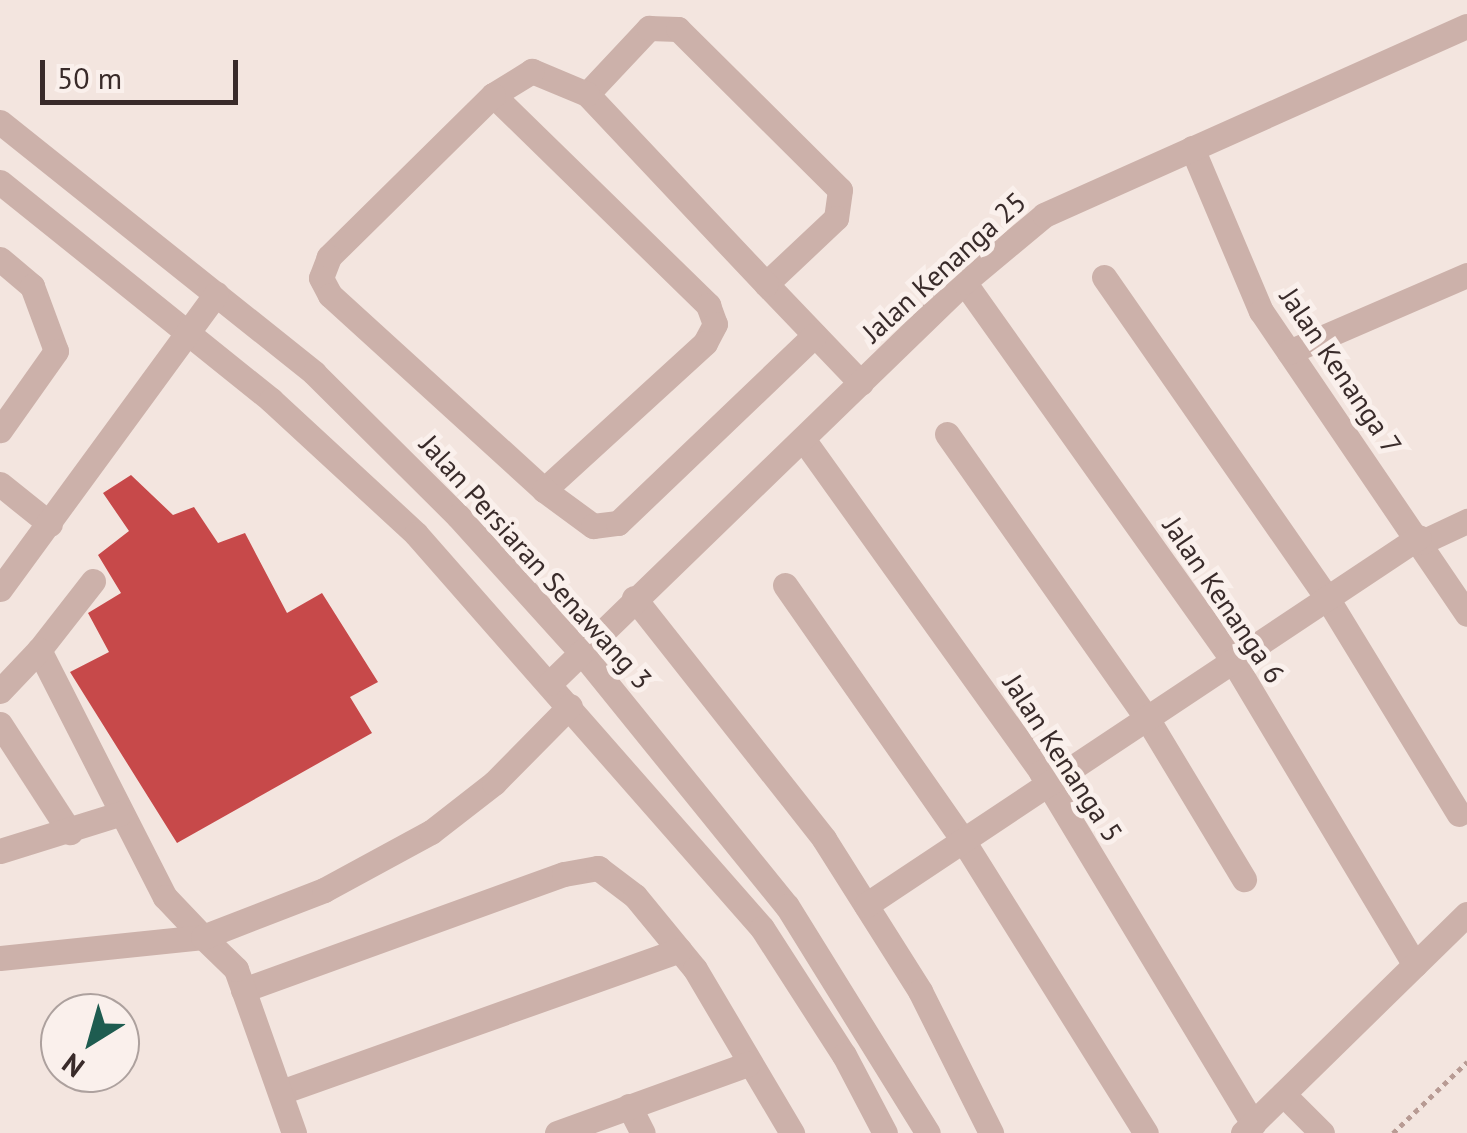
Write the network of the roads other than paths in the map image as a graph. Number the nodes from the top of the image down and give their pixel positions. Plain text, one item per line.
1 (1467, 26) edge
2 (587, 94) junction
3 (493, 95) junction
4 (0, 122) edge
5 (1192, 148) junction
6 (0, 182) edge
7 (0, 259) edge
8 (1467, 274) edge
9 (1104, 277) dead end
10 (964, 282) junction
11 (766, 284) junction
12 (216, 294) junction
13 (188, 334) junction
14 (815, 335) junction
15 (1289, 352) junction
16 (861, 383) junction
17 (0, 430) edge
18 (947, 434) dead end
19 (803, 439) junction
20 (0, 484) edge
21 (544, 490) junction
22 (1467, 522) edge
23 (50, 524) junction
24 (1421, 540) junction
25 (93, 581) dead end
26 (785, 585) dead end
27 (0, 589) edge
28 (635, 598) junction
29 (1326, 598) junction
30 (1467, 614) edge
31 (39, 650) junction
32 (581, 652) junction
33 (1232, 661) junction
34 (550, 684) junction
35 (0, 691) edge
36 (570, 706) junction
37 (1148, 720) junction
38 (0, 724) edge
39 (1050, 786) junction
40 (120, 814) junction
41 (1458, 814) dead end
42 (70, 832) junction
43 (964, 842) junction
44 (0, 851) edge
45 (1244, 880) dead end
46 (866, 906) junction
47 (1467, 914) edge
48 (202, 937) junction
49 (679, 950) junction
50 (0, 958) edge
51 (1415, 965) junction
52 (243, 990) junction
53 (748, 1064) junction
54 (281, 1092) junction
55 (1283, 1094) junction
56 (629, 1106) junction
57 (1248, 1128) edge
58 (294, 1133) edge
59 (557, 1133) edge
60 (643, 1133) edge
61 (792, 1133) edge
62 (885, 1133) edge
63 (928, 1133) edge
64 (992, 1133) edge
65 (1146, 1133) edge
66 (1322, 1133) edge

1 - 5 street, Jalan Kenanga 25
2 - 3 street
2 - 11 street
2 - 11 street
3 - 21 street
3 - 21 street
4 - 12 street, Jalan Persiaran Senawang 3
5 - 10 street, Jalan Kenanga 25
5 - 15 street, Jalan Kenanga 7
6 - 13 street
7 - 17 street
8 - 15 street
9 - 29 street
10 - 16 street, Jalan Kenanga 25
10 - 33 street, Jalan Kenanga 6
11 - 14 street
12 - 13 street
12 - 32 street, Jalan Persiaran Senawang 3
13 - 23 street
13 - 34 street
14 - 16 street
14 - 21 street
15 - 24 street, Jalan Kenanga 7
16 - 19 street, Jalan Kenanga 25
18 - 37 street
19 - 28 street, Jalan Kenanga 25
19 - 39 street, Jalan Kenanga 5
20 - 23 street
22 - 24 street
23 - 27 street
24 - 29 street
24 - 30 street, Jalan Kenanga 7
25 - 31 street
26 - 43 street
28 - 32 street, Jalan Kenanga 25
28 - 46 street
29 - 33 street
29 - 41 street
31 - 35 street
31 - 40 street
32 - 34 street, Jalan Kenanga 25
32 - 63 street, Jalan Persiaran Senawang 3
33 - 37 street
33 - 51 street, Jalan Kenanga 6
34 - 36 street
36 - 48 street
36 - 62 street
37 - 39 street
37 - 45 street
38 - 42 street
39 - 43 street
39 - 57 street, Jalan Kenanga 5
40 - 42 street
40 - 48 street
42 - 44 street
43 - 46 street
43 - 65 street
46 - 64 street
47 - 51 street
48 - 50 street
48 - 52 street
49 - 52 street
49 - 53 street
49 - 54 street
51 - 55 street
52 - 54 street
53 - 56 street
53 - 61 street
54 - 58 street
55 - 57 street
55 - 66 street
56 - 59 street
56 - 60 street

